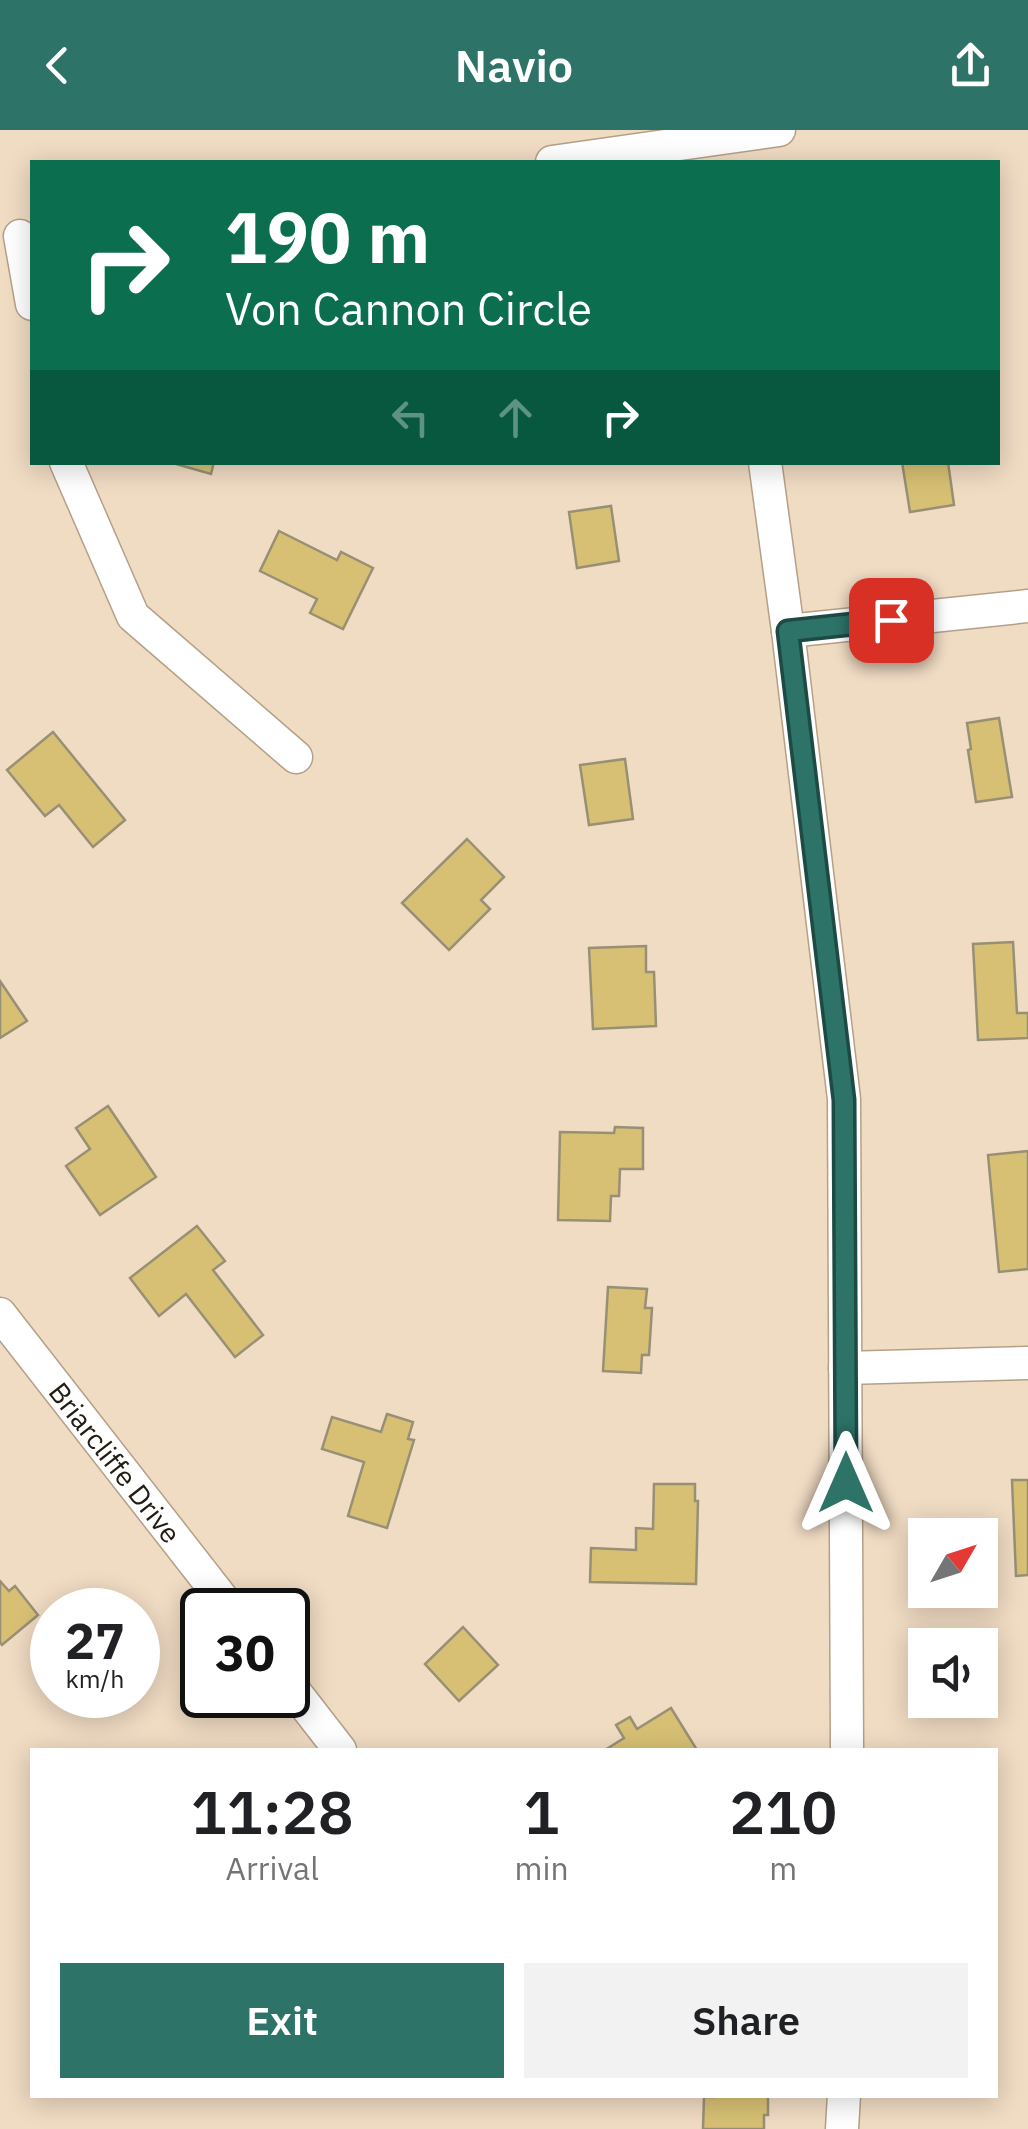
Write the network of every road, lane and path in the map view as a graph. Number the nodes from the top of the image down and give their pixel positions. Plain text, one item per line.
1 (778, 130) edge
2 (721, 144) edge
3 (571, 160) edge
4 (17, 236) edge
5 (30, 295) edge
6 (67, 465) edge
7 (765, 465) edge
8 (1028, 606) edge
9 (788, 631) junction
10 (296, 757) dead end
11 (6, 1333) edge
12 (1028, 1363) edge
13 (845, 1368) junction
14 (213, 1588) edge
15 (310, 1711) edge
16 (338, 1748) edge
17 (847, 1748) edge
18 (844, 2098) edge
19 (842, 2129) edge

1 - 2 street
2 - 3 street
4 - 5 street
6 - 10 street
7 - 9 street
8 - 9 street
9 - 13 street
11 - 14 street, Briarcliffe Drive
12 - 13 street
13 - 17 street
15 - 16 street
18 - 19 street

